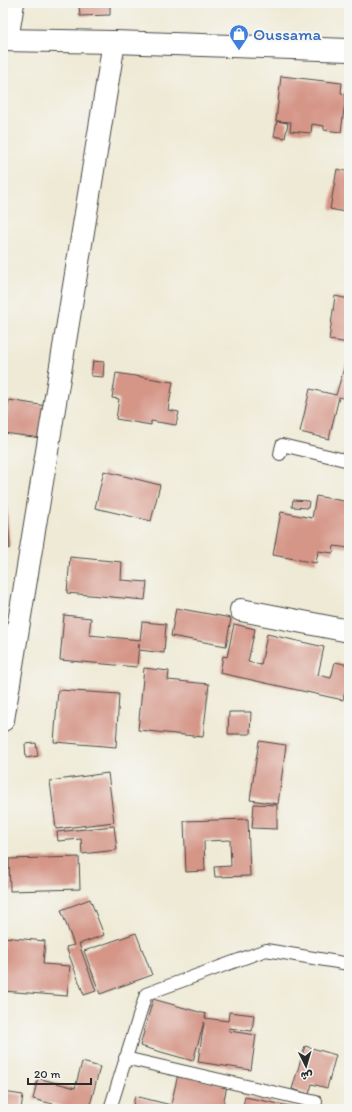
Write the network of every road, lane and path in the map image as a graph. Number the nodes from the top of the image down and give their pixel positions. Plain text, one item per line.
1 (14, 3) edge
2 (5, 40) edge
3 (114, 42) junction
4 (349, 50) edge
5 (280, 454) dead end
6 (349, 461) edge
7 (241, 610) dead end
8 (349, 631) edge
9 (3, 720) edge
10 (349, 964) edge
11 (125, 1058) junction
12 (316, 1102) dead end
13 (110, 1109) edge

1 - 2 street
2 - 3 street
3 - 4 street
3 - 9 street
5 - 6 lane
7 - 8 street
10 - 11 lane
11 - 12 lane
11 - 13 lane

